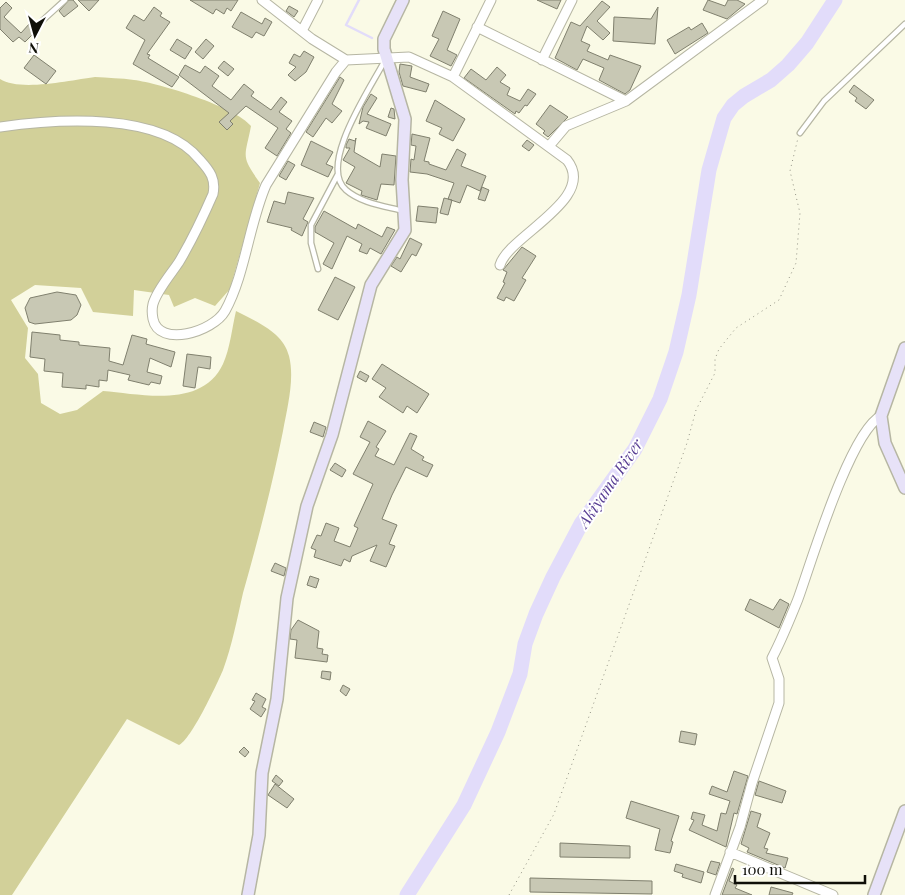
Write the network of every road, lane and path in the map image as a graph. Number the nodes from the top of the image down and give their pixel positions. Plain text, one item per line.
1 (65, 0) edge
2 (262, 0) edge
3 (318, 0) edge
4 (403, 0) edge
5 (491, 0) edge
6 (572, 0) edge
7 (763, 0) edge
8 (43, 20) dead end
9 (905, 24) edge
10 (477, 27) junction
11 (302, 31) junction
12 (387, 57) junction
13 (346, 60) junction
14 (542, 60) junction
15 (453, 76) junction
16 (626, 102) junction
17 (0, 127) edge
18 (800, 133) joint
19 (550, 145) junction
20 (338, 173) junction
21 (405, 211) junction
22 (500, 265) dead end
23 (318, 269) dead end
24 (905, 348) edge
25 (881, 416) junction
26 (905, 488) edge
27 (905, 811) edge
28 (730, 852) junction
29 (248, 895) edge
30 (509, 895) edge
31 (715, 895) edge
32 (833, 895) edge
33 (874, 895) edge

1 - 8 lane
2 - 11 street
3 - 11 street
4 - 12 street
5 - 10 street
6 - 14 street
7 - 16 street
9 - 18 lane
10 - 14 street
10 - 15 street
11 - 13 street
12 - 13 street
12 - 15 street
12 - 20 lane
12 - 21 street
13 - 17 street
14 - 16 street
15 - 19 street
16 - 19 street
18 - 30 path
19 - 22 street
20 - 21 lane
20 - 23 lane
21 - 29 street
24 - 25 street
25 - 26 street
25 - 28 street
27 - 33 street
28 - 31 street
28 - 32 street

